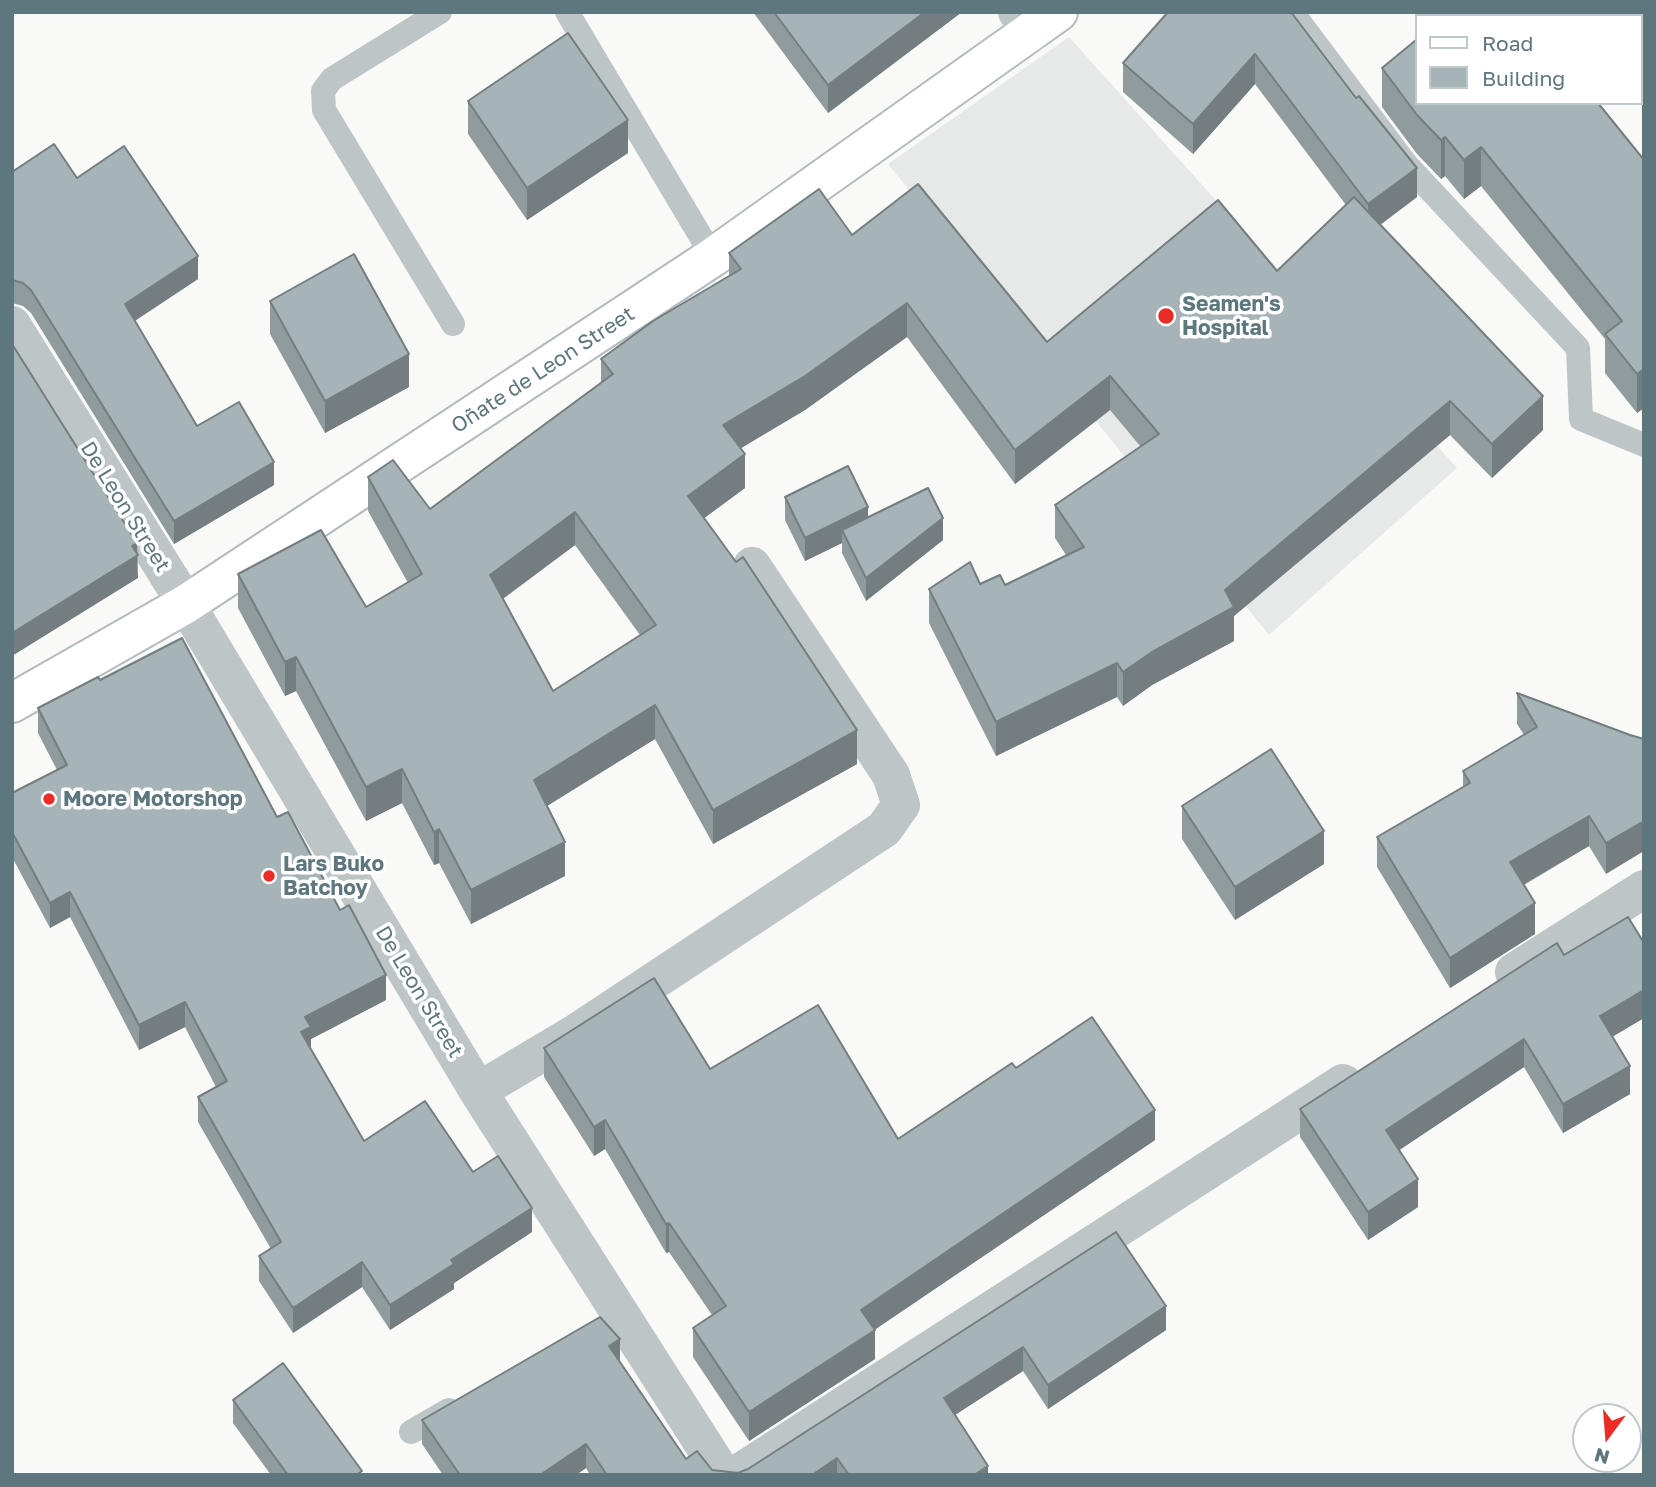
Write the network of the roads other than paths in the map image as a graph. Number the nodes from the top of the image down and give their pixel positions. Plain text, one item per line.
1 (440, 12) edge
2 (567, 12) edge
3 (1292, 12) edge
4 (1036, 19) edge
5 (713, 257) junction
6 (453, 324) dead end
7 (12, 325) edge
8 (1644, 445) edge
9 (752, 566) edge
10 (186, 604) junction
11 (12, 703) edge
12 (1644, 889) edge
13 (1490, 988) edge
14 (1374, 1062) edge
15 (478, 1091) junction
16 (469, 1399) edge
17 (411, 1432) dead end
18 (723, 1475) edge
19 (736, 1475) edge

1 - 6 lane
2 - 5 lane
3 - 8 lane
4 - 5 main road, Oñate de Leon Street
5 - 10 main road, Oñate de Leon Street
7 - 10 street, De Leon Street
9 - 15 street
10 - 11 main road, Oñate de Leon Street
10 - 15 street, De Leon Street
12 - 13 street
14 - 19 street
15 - 18 street, De Leon Street
16 - 17 lane

